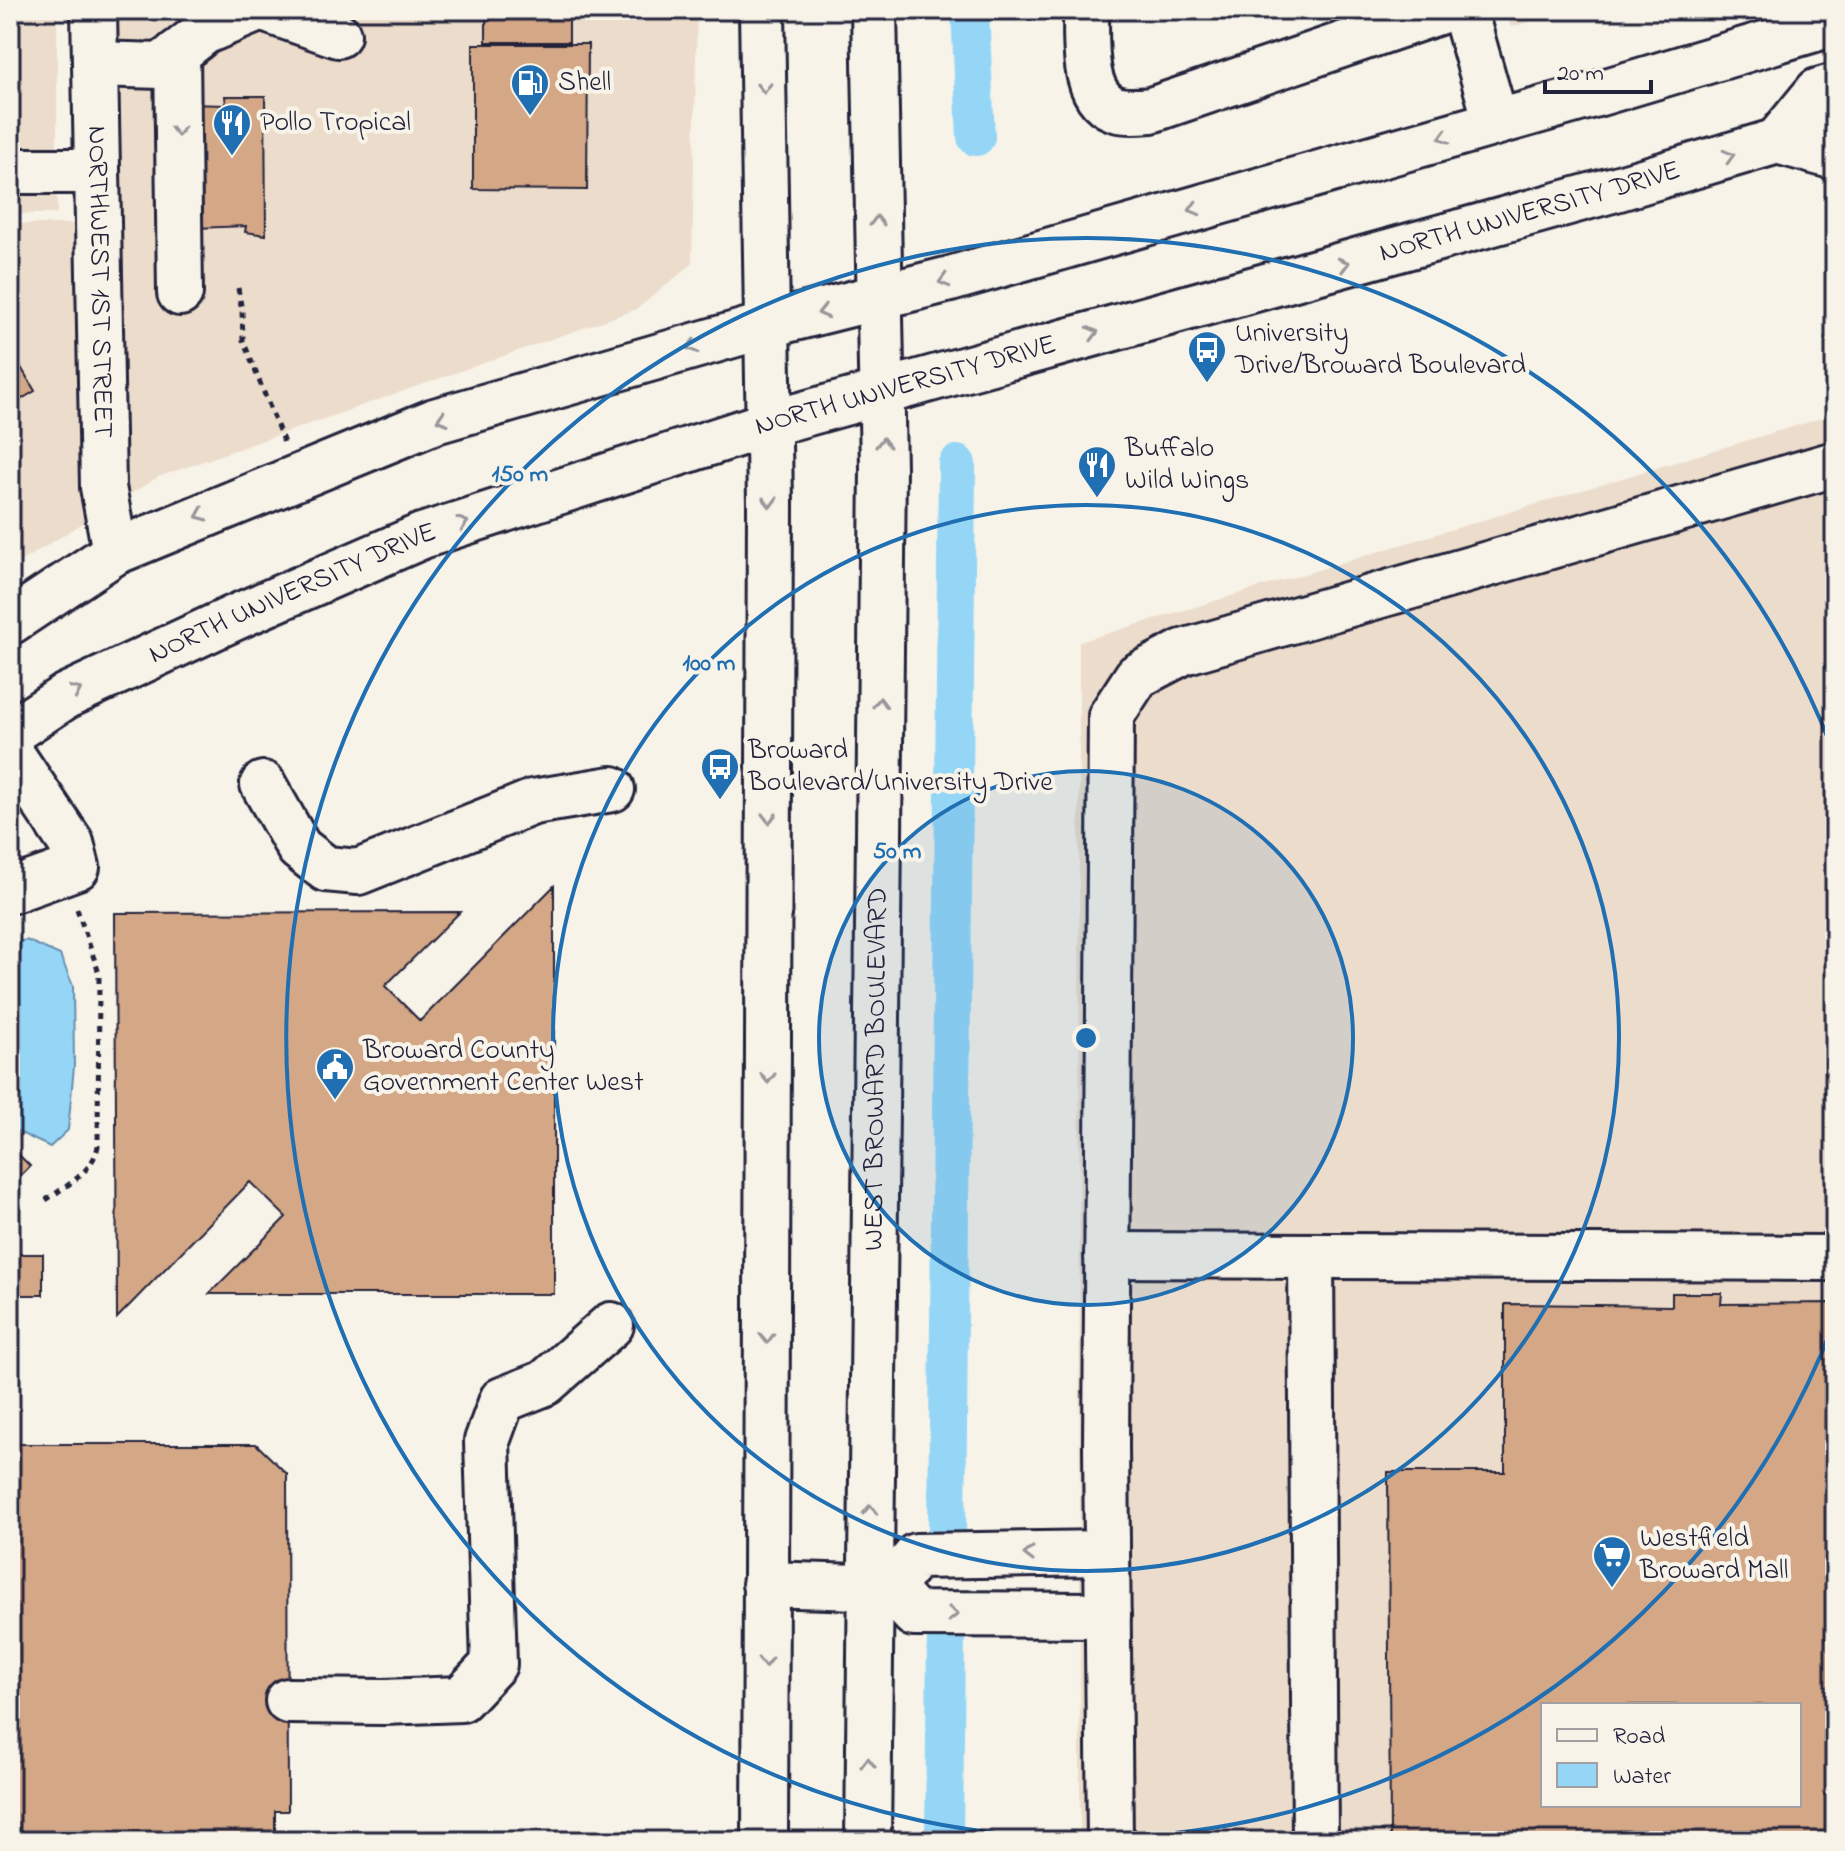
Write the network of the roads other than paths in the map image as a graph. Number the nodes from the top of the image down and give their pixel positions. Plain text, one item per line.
1 (94, 10) edge
2 (256, 10) edge
3 (266, 10) edge
4 (762, 10) edge
5 (874, 10) edge
6 (1086, 10) edge
7 (1444, 10) edge
8 (1464, 10) edge
9 (1835, 23) edge
10 (338, 35) dead end
11 (177, 53) junction
12 (95, 64) junction
13 (1835, 86) edge
14 (1496, 122) junction
15 (1835, 124) edge
16 (1777, 141) junction
17 (1835, 157) edge
18 (10, 171) edge
19 (97, 171) junction
20 (180, 293) dead end
21 (878, 299) junction
22 (767, 325) junction
23 (883, 392) junction
24 (768, 424) junction
25 (1835, 464) edge
26 (115, 552) junction
27 (10, 622) edge
28 (10, 733) edge
29 (10, 752) edge
30 (263, 784) dead end
31 (612, 789) dead end
32 (10, 891) edge
33 (1107, 1255) junction
34 (1311, 1256) junction
35 (1835, 1258) edge
36 (611, 1325) dead end
37 (1107, 1553) junction
38 (765, 1584) junction
39 (880, 1588) junction
40 (1108, 1615) junction
41 (288, 1701) dead end
42 (765, 1841) edge
43 (868, 1841) edge
44 (1110, 1841) edge
45 (1315, 1841) edge

1 - 12 main road, NORTHWEST 1ST STREET
2 - 11 main road
3 - 10 main road
4 -> 22 main road
21 -> 5 main road, WEST BROWARD BOULEVARD
6 - 7 main road
8 - 14 main road
9 - 14 main road
11 - 12 main road
11 -> 20 main road
12 - 19 main road, NORTHWEST 1ST STREET
13 - 16 main road
14 -> 21 main road
15 - 16 main road, NORTH UNIVERSITY DRIVE
16 - 17 main road
23 -> 16 main road, NORTH UNIVERSITY DRIVE
18 - 19 main road
19 - 26 main road, NORTHWEST 1ST STREET
21 -> 22 main road
21 - 23 main road, WEST BROWARD BOULEVARD
22 - 24 main road
22 -> 26 main road
23 - 24 main road, NORTH UNIVERSITY DRIVE
39 -> 23 main road, WEST BROWARD BOULEVARD
28 -> 24 main road, NORTH UNIVERSITY DRIVE
24 -> 38 main road
25 - 33 main road
26 - 27 main road
29 - 32 main road
30 - 31 main road
33 - 34 main road
33 - 37 main road
34 - 35 main road
34 - 45 main road
36 - 41 main road
37 -> 39 main road
37 - 40 main road
38 - 39 main road
38 -> 42 main road
39 -> 40 main road
43 -> 39 main road, WEST BROWARD BOULEVARD
40 - 44 main road

